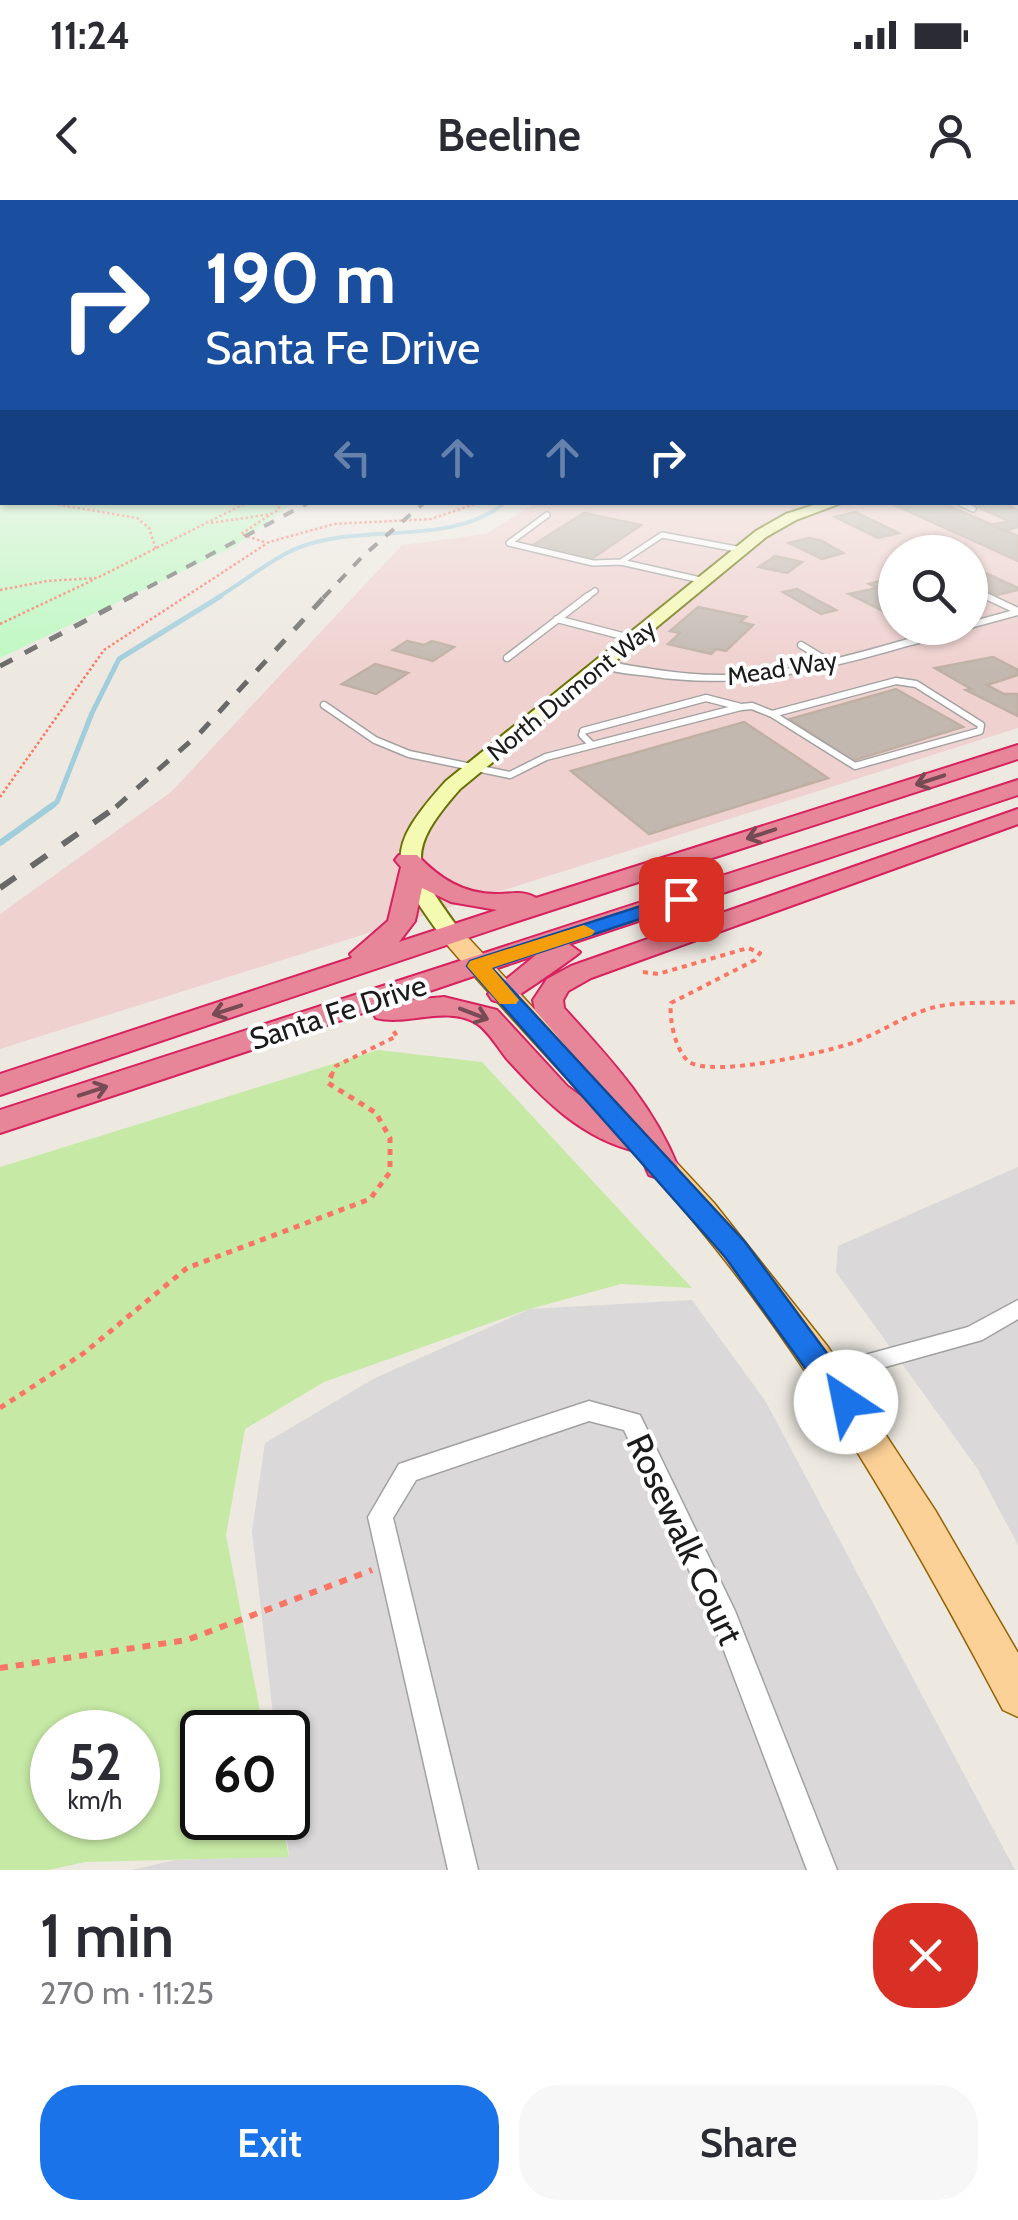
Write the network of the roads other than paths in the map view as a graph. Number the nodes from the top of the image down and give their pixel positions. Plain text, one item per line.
1 (799, 513) edge
2 (547, 515) dead end
3 (742, 550) junction
4 (621, 562) junction
5 (705, 580) junction
6 (595, 591) dead end
7 (988, 597) edge
8 (1018, 611) edge
9 (557, 619) junction
10 (988, 619) edge
11 (634, 639) junction
12 (801, 645) dead end
13 (895, 645) edge
14 (507, 658) dead end
15 (831, 662) junction
16 (603, 665) junction
17 (324, 704) dead end
18 (741, 707) junction
19 (772, 714) junction
20 (592, 746) junction
21 (1018, 752) edge
22 (475, 768) junction
23 (1018, 768) edge
24 (1006, 791) edge
25 (1018, 816) edge
26 (409, 866) junction
27 (591, 889) junction
28 (452, 935) junction
29 (478, 966) junction
30 (277, 994) junction
31 (502, 994) junction
32 (309, 1022) junction
33 (0, 1085) edge
34 (0, 1122) edge
35 (638, 1141) junction
36 (661, 1167) junction
37 (1018, 1309) edge
38 (828, 1374) junction
39 (1018, 1695) edge
40 (463, 1870) edge
41 (822, 1870) edge

1 - 3 street, North Dumont Way
2 - 4 lane
3 - 4 lane
3 - 5 street, North Dumont Way
4 - 5 lane
5 - 11 street, North Dumont Way
6 - 9 lane
7 - 8 lane
8 - 10 street
9 - 11 lane
9 - 14 lane
11 - 16 street, North Dumont Way
12 - 15 lane
13 - 15 street, Mead Way
15 - 16 street, Mead Way
16 - 22 street, North Dumont Way
17 - 22 lane
18 - 19 lane
18 - 20 lane
18 - 20 lane
19 - 19 lane
20 - 22 lane
21 -> 27 highway, Santa Fe Drive
22 - 26 street, North Dumont Way
23 - 24 highway
24 - 29 highway, Santa Fe Drive
24 - 31 highway
25 - 36 highway
26 - 27 highway
26 - 28 street
26 - 30 highway
27 - 28 highway, Santa Fe Drive
28 - 29 main road
28 - 30 highway, Santa Fe Drive
29 - 31 main road
29 - 32 highway, Santa Fe Drive
30 -> 33 highway, Santa Fe Drive
31 - 35 main road
34 -> 32 highway, Santa Fe Drive
32 -> 35 highway
35 - 36 main road
36 - 38 main road
37 - 38 street
38 - 39 main road
40 - 41 street, Rosewalk Court

